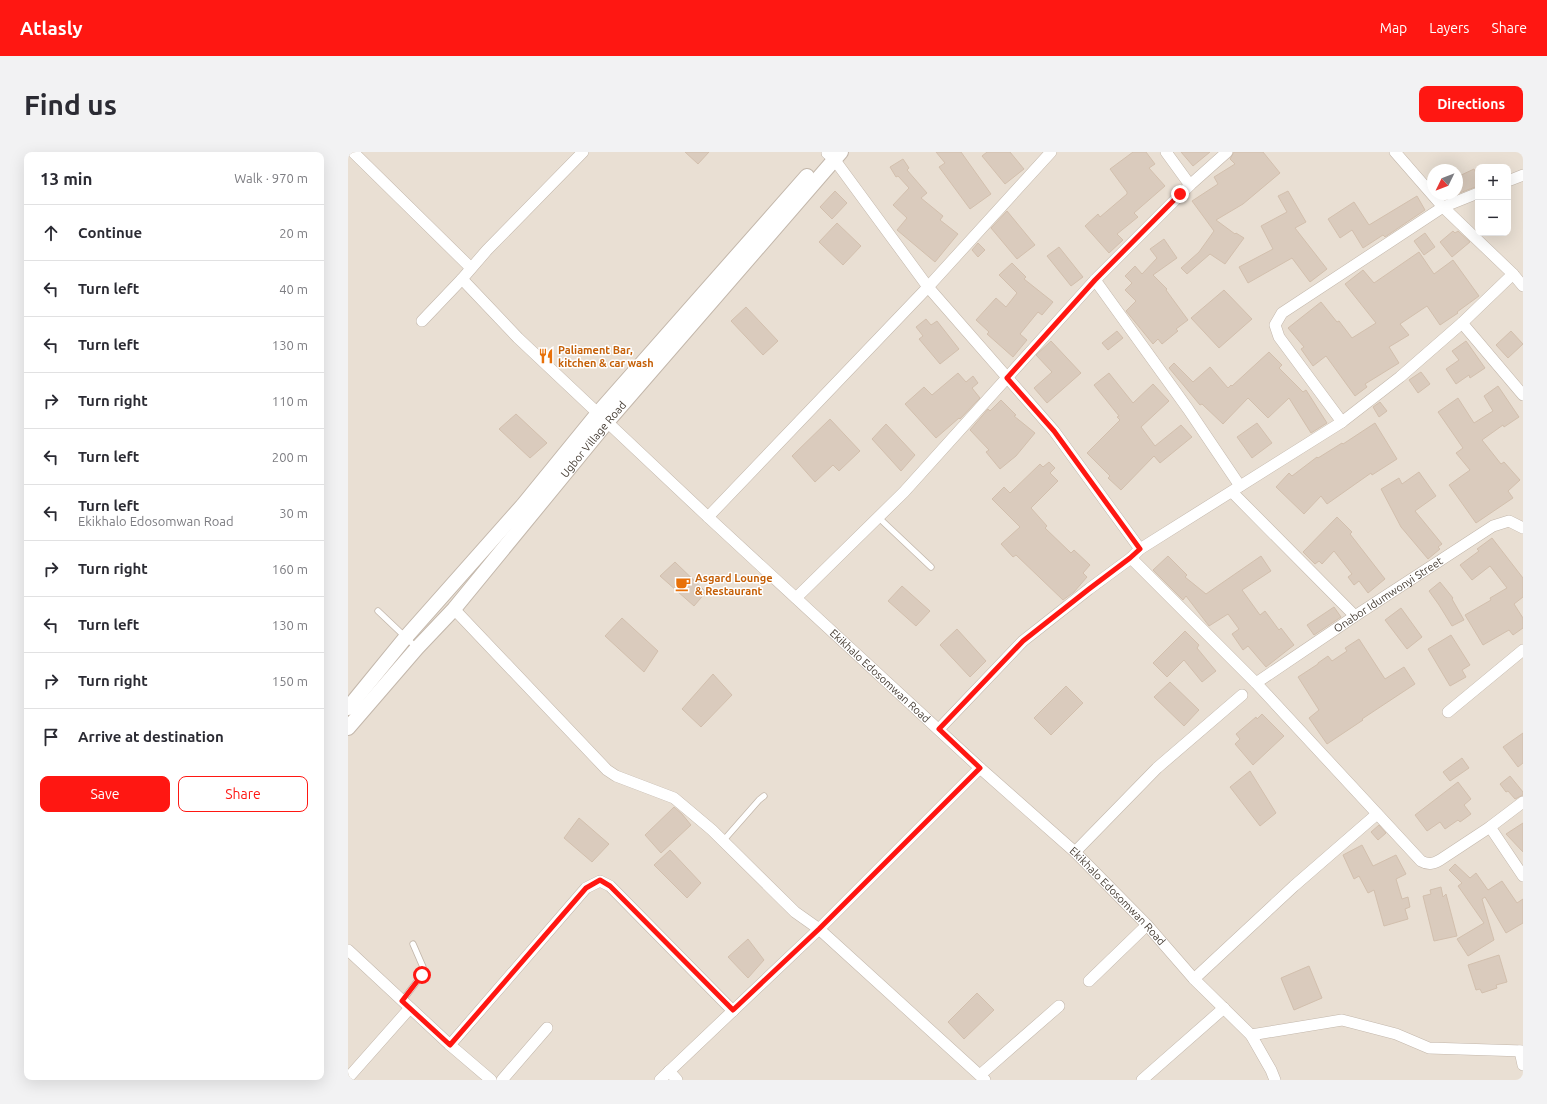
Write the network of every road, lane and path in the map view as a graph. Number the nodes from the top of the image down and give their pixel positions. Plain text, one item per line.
1 (353, 152) edge
2 (583, 152) edge
3 (1051, 152) edge
4 (1166, 152) edge
5 (1227, 152) edge
6 (1395, 152) edge
7 (833, 154) edge
8 (1523, 175) edge
9 (1511, 180) edge
10 (1190, 185) junction
11 (1475, 194) edge
12 (1443, 207) junction
13 (471, 268) junction
14 (1513, 274) junction
15 (462, 278) junction
16 (1095, 280) junction
17 (1523, 286) edge
18 (928, 287) junction
19 (422, 321) dead end
20 (1462, 323) junction
21 (1007, 378) junction
22 (1523, 396) edge
23 (603, 417) junction
24 (1342, 422) junction
25 (1236, 489) junction
26 (708, 517) junction
27 (878, 517) junction
28 (1523, 528) edge
29 (1140, 549) junction
30 (1130, 558) junction
31 (932, 567) dead end
32 (796, 598) junction
33 (454, 609) junction
34 (378, 611) dead end
35 (1355, 616) junction
36 (406, 637) junction
37 (417, 648) junction
38 (1523, 650) edge
39 (1256, 683) junction
40 (1242, 695) dead end
41 (348, 708) edge
42 (1448, 712) dead end
43 (348, 728) edge
44 (939, 729) junction
45 (980, 768) junction
46 (764, 796) dead end
47 (1523, 802) edge
48 (1377, 814) junction
49 (1490, 827) junction
50 (723, 841) junction
51 (1075, 852) junction
52 (1523, 876) edge
53 (1147, 925) junction
54 (819, 929) junction
55 (412, 944) dead end
56 (348, 950) edge
57 (1194, 979) junction
58 (1089, 981) dead end
59 (406, 1005) junction
60 (1059, 1006) dead end
61 (1224, 1008) junction
62 (733, 1010) junction
63 (547, 1028) dead end
64 (1251, 1035) junction
65 (450, 1045) junction
66 (1521, 1051) edge
67 (1523, 1065) edge
68 (669, 1071) junction
69 (982, 1077) edge
70 (348, 1078) edge
71 (491, 1080) edge
72 (502, 1080) edge
73 (660, 1080) edge
74 (677, 1080) edge
75 (1142, 1080) edge
76 (1275, 1080) edge

1 - 13 street
2 - 13 street
3 - 18 street
4 - 10 street
5 - 10 street
6 - 12 street
7 - 18 street
7 - 23 street, Ugbor Village Road
8 - 9 street
10 - 16 street
11 - 12 street
12 - 14 street
12 - 24 street
13 - 15 street
14 - 17 street
14 - 20 street
15 - 19 street
15 - 23 street, Ekikhalo Edosomwan Road
16 - 21 street
16 - 25 street
18 - 21 street
18 - 26 street
20 - 22 street
20 - 24 street
21 - 27 street
21 - 29 street
23 - 26 street, Ekikhalo Edosomwan Road
23 - 33 street, Ugbor Village Road
23 - 36 street, Ugbor Village Road
24 - 25 street
25 - 29 street
25 - 35 street
26 - 32 street, Ekikhalo Edosomwan Road
27 - 31 lane
27 - 32 street
28 - 35 street, Onabor Idumwonyi Street
29 - 30 street
30 - 39 street
30 - 44 street
32 - 44 street, Ekikhalo Edosomwan Road
33 - 37 street, Ugbor Village Road
33 - 50 street
34 - 36 lane
35 - 39 street, Onabor Idumwonyi Street
36 - 37 lane
36 - 41 street, Ugbor Village Road
37 - 43 street, Ugbor Village Road
38 - 42 street
39 - 48 street
40 - 51 street
44 - 45 street, Ekikhalo Edosomwan Road
45 - 51 street, Ekikhalo Edosomwan Road
45 - 54 street
46 - 50 lane
47 - 49 street
48 - 49 street
48 - 57 street
49 - 52 street
50 - 54 street
51 - 53 street, Ekikhalo Edosomwan Road
53 - 57 street, Ekikhalo Edosomwan Road
53 - 58 street
54 - 62 street
54 - 69 street
55 - 59 lane
56 - 59 street
57 - 61 street, Ekikhalo Edosomwan Road
59 - 65 street
59 - 70 street
60 - 69 street
61 - 64 street, Ekikhalo Edosomwan Road
61 - 75 street
62 - 65 street
62 - 68 street
63 - 72 street
64 - 66 street
64 - 76 street, Ekikhalo Edosomwan Road
65 - 71 street
66 - 67 street
68 - 73 street
68 - 74 street

